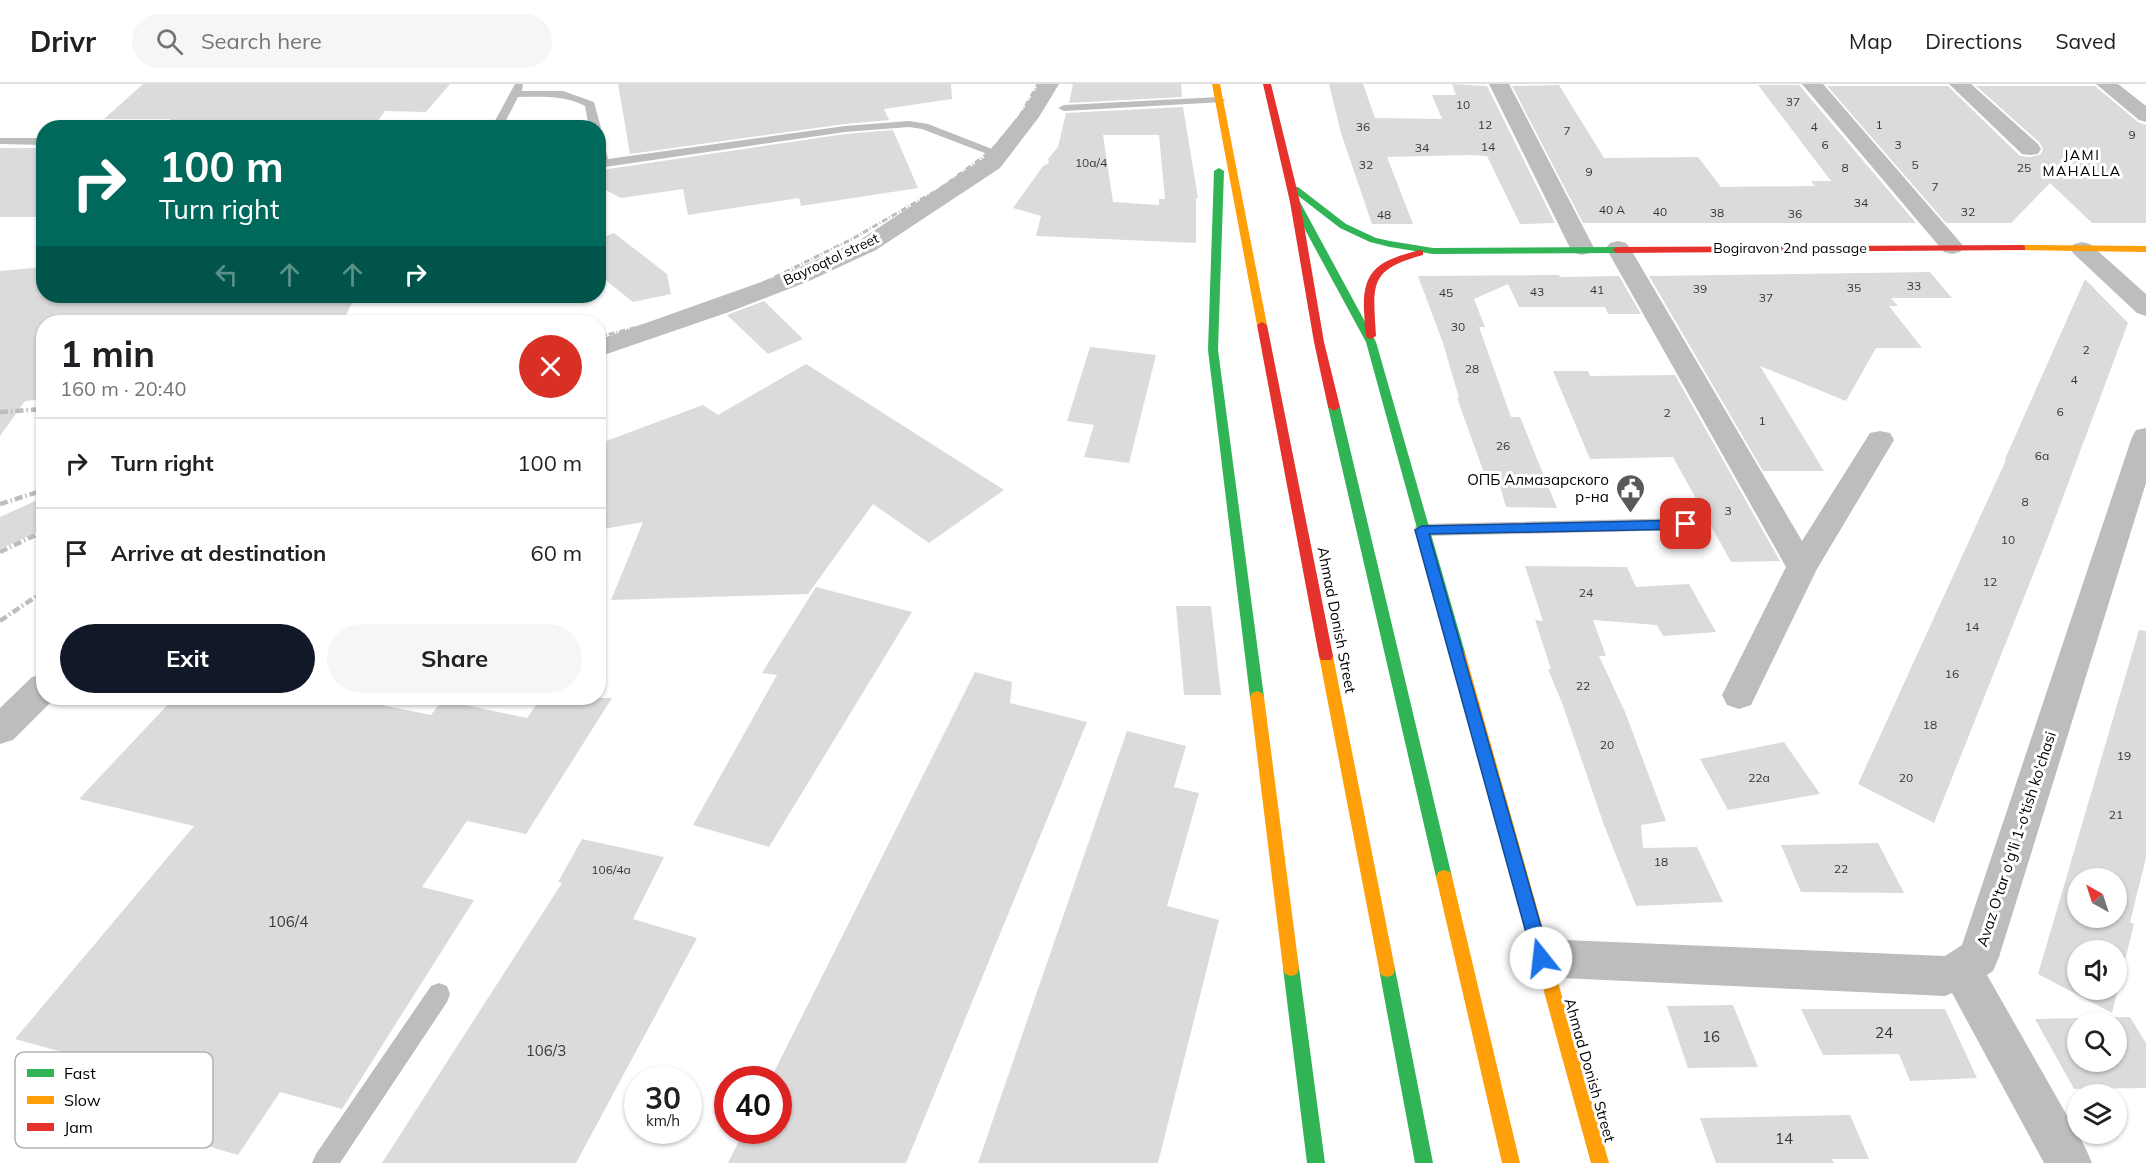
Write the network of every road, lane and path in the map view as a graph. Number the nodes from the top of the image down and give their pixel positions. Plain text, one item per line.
1 (1049, 84) edge
2 (1216, 84) edge
3 (1267, 84) edge
4 (1499, 84) edge
5 (1812, 84) edge
6 (1959, 84) edge
7 (2106, 84) edge
8 (517, 89) edge
9 (1219, 100) junction
10 (1064, 108) dead end
11 (2146, 116) edge
12 (500, 120) edge
13 (593, 120) edge
14 (0, 141) edge
15 (36, 142) edge
16 (2030, 149) dead end
17 (999, 154) junction
18 (606, 163) edge
19 (1291, 185) junction
20 (1295, 202) junction
21 (1952, 247) junction
22 (1582, 248) junction
23 (1618, 248) junction
24 (2082, 249) junction
25 (2146, 249) edge
26 (1433, 251) junction
27 (2146, 308) edge
28 (1371, 342) junction
29 (606, 346) edge
30 (2146, 437) edge
31 (1880, 440) dead end
32 (1686, 524) dead end
33 (1422, 530) junction
34 (1802, 567) junction
35 (36, 695) edge
36 (1739, 695) dead end
37 (0, 730) edge
38 (1541, 958) junction
39 (1962, 970) junction
40 (439, 994) dead end
41 (326, 1163) edge
42 (1316, 1163) edge
43 (1424, 1163) edge
44 (1511, 1163) edge
45 (1600, 1163) edge
46 (2068, 1163) edge

1 - 17 street, Bayroqtol street
2 - 9 main road, Ahmad Donish Street
3 - 19 main road, Ahmad Donish Street
4 - 22 street
5 - 21 street
6 - 16 street
7 - 11 street
8 - 12 lane
8 - 13 lane
9 - 10 lane
9 - 42 main road
9 - 43 main road, Ahmad Donish Street
14 - 15 lane
17 - 18 lane
17 - 29 street, Bayroqtol street
19 - 20 main road, Ahmad Donish Street
19 - 26 main road
20 - 28 main road, Ahmad Donish Street
20 - 44 main road, Ahmad Donish Street
21 - 23 main road, Bogiravon 2nd passage
21 - 24 main road, Bogiravon 2nd passage
22 - 23 main road, Bogiravon 2nd passage
22 - 26 main road, Bogiravon 2nd passage
23 - 34 street
24 - 25 main road, Bogiravon 2nd passage
24 - 27 street
26 - 28 main road
28 - 33 main road, Ahmad Donish Street
30 - 39 street, Avaz O'tar o'g'li 1-o'tish ko'chasi
31 - 34 street
32 - 33 lane
33 - 38 main road, Ahmad Donish Street
34 - 36 street
35 - 37 street
38 - 39 street
38 - 45 main road, Ahmad Donish Street
39 - 46 street
40 - 41 lane

